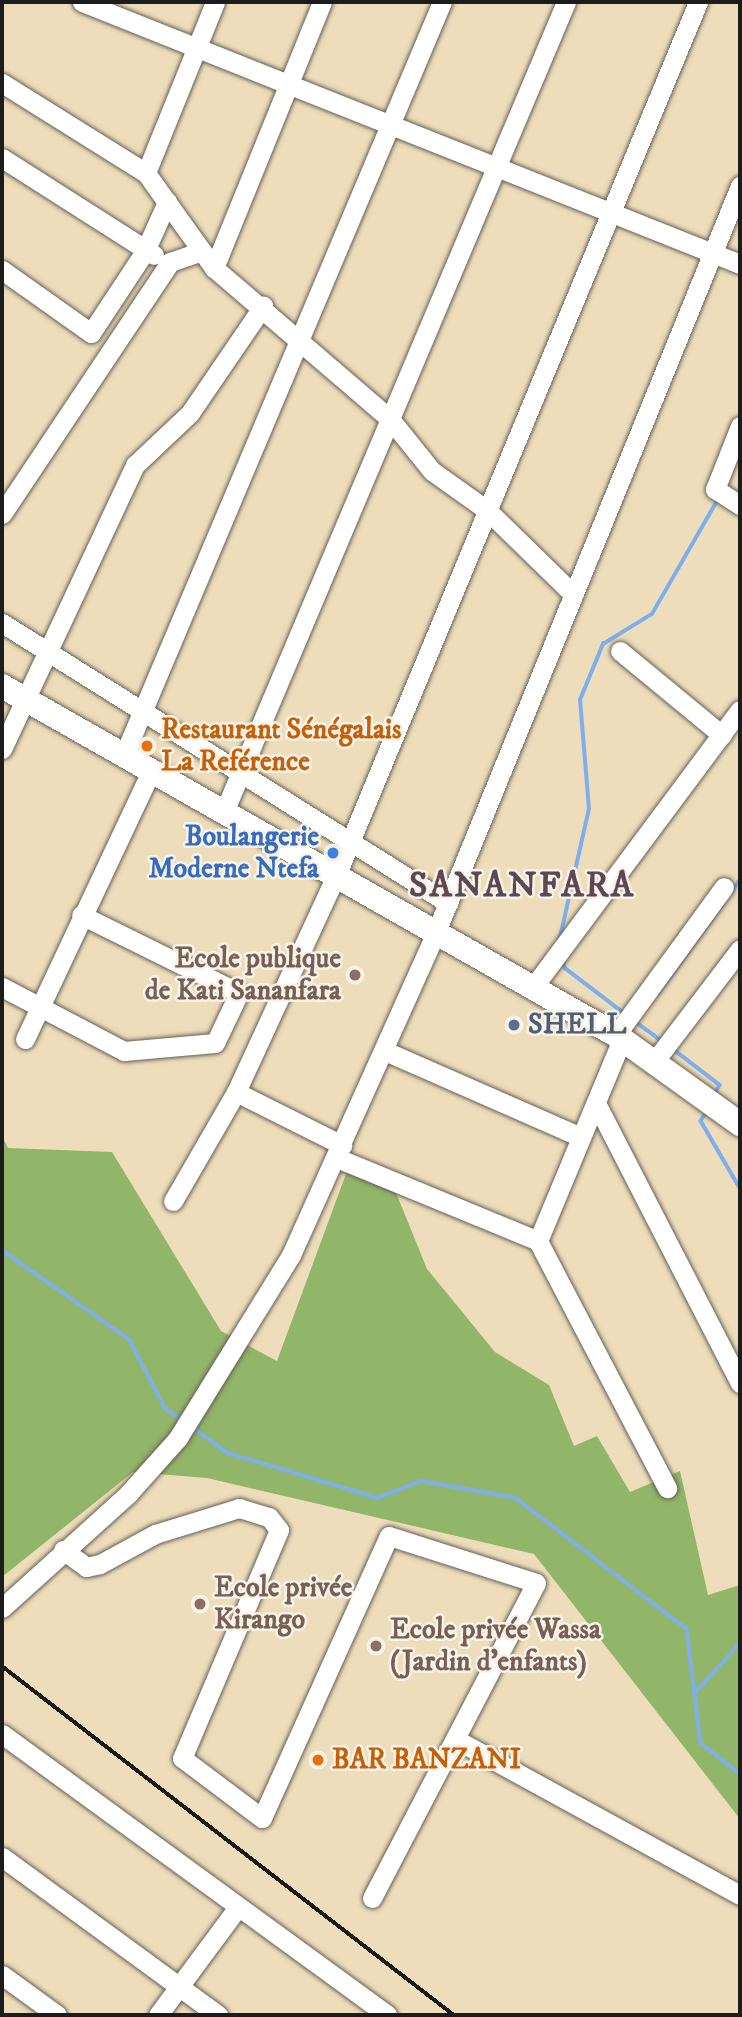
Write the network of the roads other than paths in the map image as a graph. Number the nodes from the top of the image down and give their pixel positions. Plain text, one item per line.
1 (82, 2) edge
2 (215, 2) edge
3 (322, 2) edge
4 (442, 2) edge
5 (566, 2) edge
6 (698, 2) edge
7 (197, 48) junction
8 (2, 83) edge
9 (288, 84) junction
10 (390, 124) junction
11 (2, 158) edge
12 (496, 166) junction
13 (146, 173) junction
14 (740, 186) edge
15 (167, 202) junction
16 (611, 212) junction
17 (145, 251) junction
18 (202, 251) junction
19 (710, 253) junction
20 (170, 262) junction
21 (740, 264) edge
22 (214, 268) junction
23 (2, 270) edge
24 (263, 306) junction
25 (300, 338) junction
26 (390, 419) junction
27 (740, 426) edge
28 (740, 505) edge
29 (3, 510) edge
30 (488, 511) junction
31 (570, 592) junction
32 (2, 623) edge
33 (620, 651) dead end
34 (48, 656) junction
35 (2, 686) edge
36 (28, 701) junction
37 (740, 710) edge
38 (141, 714) junction
39 (722, 735) junction
40 (2, 749) edge
41 (124, 755) junction
42 (151, 771) junction
43 (239, 774) junction
44 (224, 812) junction
45 (350, 843) junction
46 (336, 876) junction
47 (724, 887) dead end
48 (448, 903) junction
49 (81, 915) junction
50 (436, 932) junction
51 (740, 949) edge
52 (534, 986) junction
53 (2, 987) edge
54 (38, 1002) junction
55 (619, 1037) junction
56 (25, 1039) dead end
57 (385, 1051) junction
58 (654, 1062) junction
59 (236, 1092) junction
60 (596, 1103) junction
61 (738, 1116) edge
62 (581, 1137) junction
63 (340, 1152) junction
64 (173, 1201) dead end
65 (538, 1241) junction
66 (740, 1383) edge
67 (667, 1488) dead end
68 (63, 1550) junction
69 (2, 1608) edge
70 (2, 1734) edge
71 (455, 1739) junction
72 (2, 1857) edge
73 (740, 1895) edge
74 (372, 1898) dead end
75 (238, 1907) junction
76 (2, 1975) edge
77 (179, 1987) junction
78 (57, 2015) edge
79 (158, 2015) edge
80 (218, 2015) edge
81 (387, 2015) edge

1 - 7 street
2 - 7 street
3 - 9 street
4 - 10 street
5 - 12 street
6 - 16 street
7 - 9 street
7 - 13 street
8 - 13 street
9 - 10 street
9 - 22 street
10 - 12 street
10 - 25 street
11 - 17 street
12 - 16 street
12 - 26 street
13 - 15 street
14 - 19 street
15 - 17 street
15 - 18 street
16 - 19 street
16 - 30 street
17 - 20 street
17 - 23 street
18 - 20 street
18 - 22 street
19 - 21 street
19 - 31 street
20 - 29 street
22 - 24 street
24 - 25 street
24 - 34 street
25 - 26 street
25 - 38 street
26 - 30 street
26 - 43 street
27 - 28 street
30 - 31 street
30 - 45 street
31 - 48 street
32 - 34 street
33 - 39 street
34 - 36 street
34 - 38 street
35 - 36 main road
36 - 40 street
36 - 41 main road
37 - 39 street
38 - 41 street
38 - 43 street
39 - 52 street
41 - 42 main road
42 - 44 main road
42 - 49 street
43 - 44 street
43 - 45 street
44 - 46 main road
45 - 46 street
45 - 48 street
46 - 50 main road
46 - 59 street
47 - 55 street
48 - 50 street
49 - 54 street
49 - 54 street
50 - 52 main road
50 - 57 street
51 - 58 street
52 - 55 main road
53 - 54 street
54 - 56 street
55 - 58 main road
55 - 60 street
57 - 62 street
57 - 63 street
58 - 61 main road
59 - 63 street
59 - 64 street
60 - 62 street
60 - 66 street
62 - 65 street
63 - 65 street
63 - 68 street
65 - 67 street
68 - 69 street
68 - 71 street
70 - 75 street
71 - 73 street
71 - 74 street
72 - 77 street
75 - 77 street
75 - 81 street
76 - 78 street
77 - 79 street
77 - 80 street

